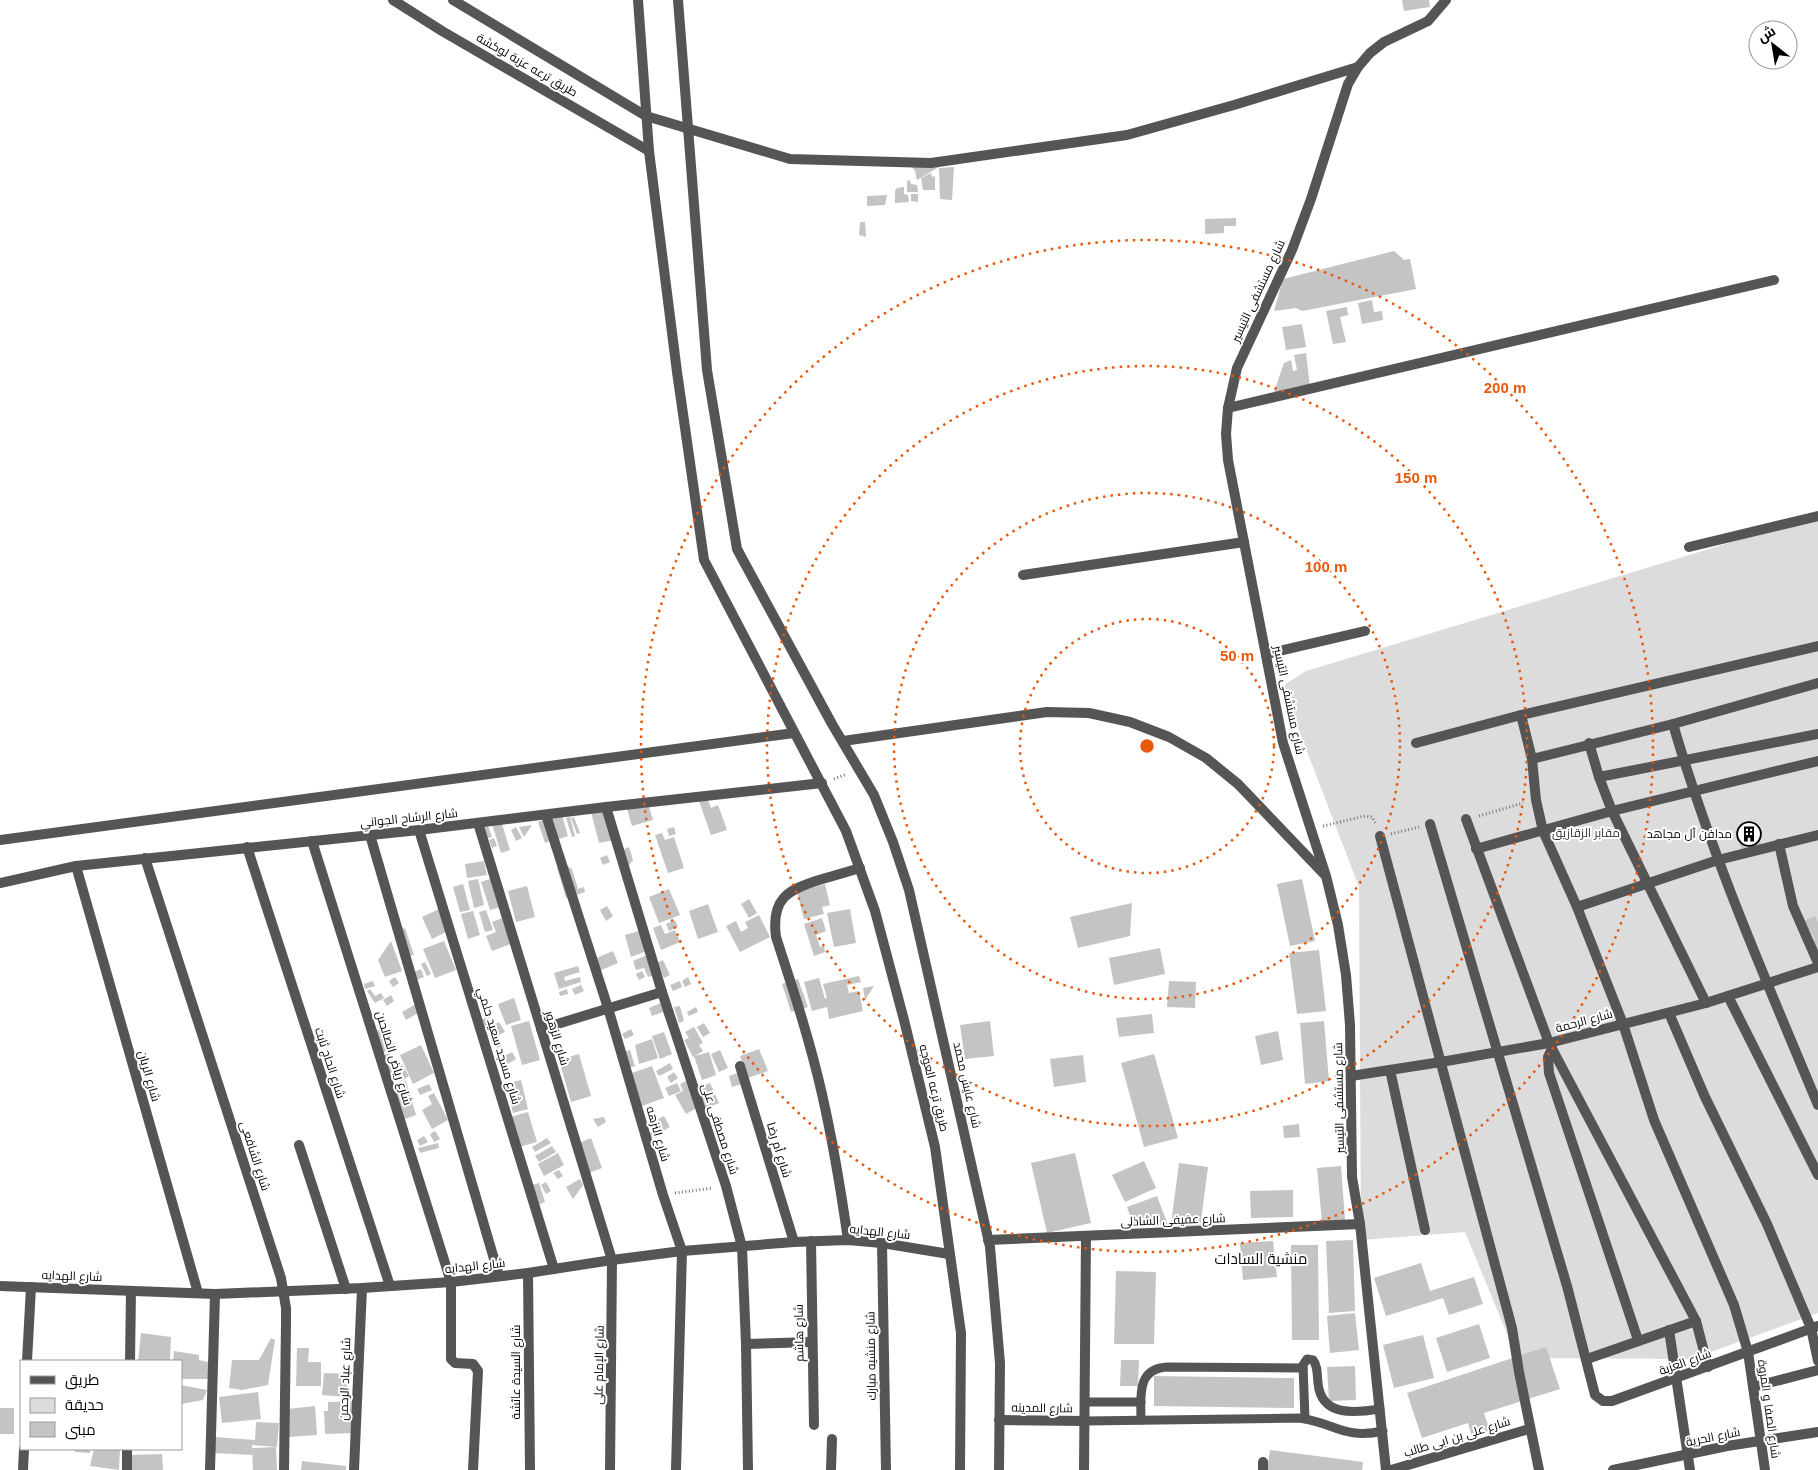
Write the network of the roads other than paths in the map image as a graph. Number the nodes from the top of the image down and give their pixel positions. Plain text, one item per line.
1 (393, 0) edge
2 (453, 0) edge
3 (638, 0) edge
4 (678, 0) edge
5 (1446, 0) edge
6 (1358, 67) junction
7 (646, 116) junction
8 (688, 128) junction
9 (650, 151) junction
10 (1774, 280) dead end
11 (1228, 408) junction
12 (1818, 516) edge
13 (1244, 542) junction
14 (1689, 547) dead end
15 (1023, 575) dead end
16 (1365, 631) dead end
17 (1818, 646) edge
18 (1266, 654) junction
19 (1818, 683) edge
20 (1521, 715) junction
21 (1673, 724) junction
22 (794, 733) junction
23 (1818, 734) edge
24 (843, 741) junction
25 (1416, 743) dead end
26 (1589, 743) junction
27 (1532, 759) junction
28 (1683, 760) junction
29 (1818, 761) edge
30 (1599, 777) junction
31 (822, 783) junction
32 (1694, 791) junction
33 (606, 807) junction
34 (1612, 811) junction
35 (546, 815) junction
36 (1466, 819) road end
37 (478, 823) junction
38 (1430, 824) road end
39 (419, 830) junction
40 (1543, 831) junction
41 (370, 835) junction
42 (1818, 835) edge
43 (1380, 836) road end
44 (0, 840) edge
45 (312, 841) junction
46 (1779, 844) junction
47 (247, 847) junction
48 (1476, 849) junction
49 (145, 858) junction
50 (1718, 860) junction
51 (76, 866) junction
52 (860, 868) junction
53 (1326, 876) junction
54 (0, 884) edge
55 (1648, 884) junction
56 (1577, 907) junction
57 (1818, 963) edge
58 (1818, 967) edge
59 (1767, 984) junction
60 (662, 992) junction
61 (1728, 996) junction
62 (1706, 1003) junction
63 (608, 1008) junction
64 (1669, 1013) junction
65 (1623, 1024) junction
66 (541, 1028) junction
67 (1551, 1046) junction
68 (1498, 1053) junction
69 (1441, 1062) junction
70 (740, 1066) dead end
71 (1390, 1070) junction
72 (1351, 1076) junction
73 (1818, 1105) edge
74 (299, 1144) dead end
75 (1818, 1175) edge
76 (1360, 1224) junction
77 (1425, 1230) dead end
78 (1086, 1236) junction
79 (848, 1240) junction
80 (988, 1240) junction
81 (811, 1241) junction
82 (794, 1242) junction
83 (882, 1242) junction
84 (742, 1247) junction
85 (682, 1251) junction
86 (949, 1254) junction
87 (612, 1260) junction
88 (554, 1269) junction
89 (528, 1273) junction
90 (499, 1276) junction
91 (451, 1282) junction
92 (0, 1286) edge
93 (390, 1286) junction
94 (30, 1287) junction
95 (362, 1288) junction
96 (346, 1289) junction
97 (131, 1291) junction
98 (284, 1292) junction
99 (198, 1293) junction
100 (215, 1294) junction
101 (1696, 1321) junction
102 (1815, 1327) edge
103 (1669, 1330) junction
104 (1638, 1340) junction
105 (812, 1342) junction
106 (746, 1344) junction
107 (1748, 1352) junction
108 (1587, 1359) junction
109 (27, 1360) edge
110 (130, 1360) edge
111 (1818, 1361) edge
112 (1708, 1367) junction
113 (1303, 1368) junction
114 (1818, 1370) edge
115 (1678, 1378) junction
116 (1753, 1387) junction
117 (1085, 1402) junction
118 (1141, 1402) junction
119 (1380, 1409) junction
120 (1305, 1419) junction
121 (999, 1420) junction
122 (1141, 1420) junction
123 (1085, 1421) junction
124 (814, 1425) dead end
125 (1530, 1428) junction
126 (1382, 1431) junction
127 (1818, 1432) edge
128 (832, 1439) dead end
129 (1761, 1441) junction
130 (24, 1450) edge
131 (128, 1450) edge
132 (1688, 1454) junction
133 (23, 1470) edge
134 (127, 1470) edge
135 (210, 1470) edge
136 (284, 1470) edge
137 (354, 1470) edge
138 (472, 1470) edge
139 (530, 1470) edge
140 (610, 1470) edge
141 (676, 1470) edge
142 (748, 1470) edge
143 (831, 1470) edge
144 (886, 1470) edge
145 (960, 1470) edge
146 (999, 1470) edge
147 (1084, 1470) edge
148 (1386, 1470) edge
149 (1391, 1470) edge
150 (1539, 1470) edge
151 (1613, 1470) edge
152 (1690, 1470) edge
153 (1766, 1470) edge

1 - 9 street, طريق ترعه عزبة لوكشة
2 - 7 street, طريق ترعه عزبة لوكشة
3 - 7 street, طريق ترعه العوجه
4 - 8 street, شارع عايش محمد
5 - 6 street, شارع مستشفى التيسير
6 - 8 street, طريق ترعه عزبة لوكشة
6 - 11 street, شارع مستشفى التيسير
7 - 8 street, طريق ترعه عزبة لوكشة
7 - 9 street, طريق ترعه العوجه
8 - 24 street, شارع عايش محمد
9 - 22 street, طريق ترعه العوجه
10 - 11 street
11 - 13 street, شارع مستشفى التيسير
12 - 14 street
13 - 15 street
13 - 18 street, شارع مستشفى التيسير
16 - 18 street
17 - 20 street
18 - 53 street, شارع مستشفى التيسير
19 - 21 street
20 - 25 street
20 - 27 street, شارع الصفا و المروة
21 - 26 street
21 - 28 street
22 - 31 street, طريق ترعه العوجه
22 - 44 street
23 - 28 street
24 - 53 street
24 - 80 street, شارع عايش محمد
26 - 27 street
26 - 30 street
27 - 40 street, شارع الصفا و المروة
28 - 30 street
28 - 32 street
29 - 32 street
30 - 34 street
31 - 33 street, شارع الرشاح الجواني
31 - 52 street, طريق ترعه العوجه
32 - 34 street
32 - 50 street
33 - 35 street, شارع الرشاح الجواني
33 - 60 street, شارع مصطفى على
34 - 40 street
34 - 55 street
35 - 37 street, شارع الرشاح الجواني
35 - 63 street, شارع النزهه
36 - 48 street
37 - 39 street, شارع الرشاح الجواني
37 - 66 street, شارع الزهور
38 - 68 street
39 - 41 street, شارع الرشاح الجواني
39 - 88 street, شارع مسجد سعيد حلمي
40 - 48 street
40 - 56 street, شارع الصفا و المروة
41 - 45 street, شارع الرشاح الجواني
41 - 90 street
42 - 46 street
43 - 69 street
45 - 47 street, شارع الرشاح الجواني
45 - 91 street, شارع رياض الصالحىن
46 - 50 street
46 - 57 street
47 - 49 street, شارع الرشاح الجواني
47 - 93 street, شارع الحاج ثابت
48 - 67 street
49 - 51 street, شارع الرشاح الجواني
49 - 98 street, شارع الشافعى
50 - 55 street
50 - 59 street
51 - 54 street, شارع الرشاح الجواني
51 - 99 street, شارع الريان
52 - 79 street
52 - 86 street, طريق ترعه العوجه
53 - 72 street, شارع مستشفى التيسير
55 - 56 street
55 - 62 street
56 - 65 street, شارع الصفا و المروة
58 - 59 street, شارع الرحمة
59 - 61 street, شارع الرحمة
59 - 73 street
60 - 63 street
60 - 84 street, شارع مصطفى على
61 - 62 street, شارع الرحمة
61 - 75 street
62 - 64 street, شارع الرحمة
63 - 66 street
63 - 85 street, شارع النزهه
64 - 65 street, شارع الرحمة
64 - 102 street
65 - 67 street, شارع الرحمة
65 - 107 street, شارع الصفا و المروة
66 - 87 street, شارع الزهور
67 - 68 street, شارع الرحمة
67 - 101 street
67 - 104 street
68 - 69 street, شارع الرحمة
68 - 108 street
69 - 71 street, شارع الرحمة
69 - 125 street
70 - 82 street, شارع أم رضا
71 - 72 street, شارع الرحمة
71 - 77 street
72 - 76 street, شارع مستشفى التيسير
74 - 96 street
76 - 78 street, شارع عفيفى الشاذلى
76 - 119 street, شارع مستشفى التيسير
78 - 80 street, شارع عفيفى الشاذلى
78 - 117 street
79 - 81 street, شارع الهدايه
79 - 83 street, شارع الهدايه
80 - 121 street, شارع عايش محمد
81 - 82 street, شارع الهدايه
81 - 105 street, شارع هاشم
82 - 84 street, شارع الهدايه
83 - 86 street, شارع الهدايه
83 - 144 street, شارع منشيه مبارك
84 - 85 street, شارع الهدايه
84 - 106 street, شارع مصطفى على
85 - 87 street, شارع الهدايه
85 - 141 street, شارع النزهه
86 - 145 street, طريق ترعه العوجه
87 - 88 street, شارع الهدايه
87 - 140 street, شارع الإمام على
88 - 89 street, شارع الهدايه
89 - 90 street, شارع الهدايه
89 - 139 street, شارع السيدة عائشة
90 - 91 street, شارع الهدايه
91 - 93 street, شارع الهدايه
91 - 138 street, شارع رياض الصالحىن
92 - 94 street, شارع الهدايه
93 - 95 street, شارع الهدايه
94 - 97 street, شارع الهدايه
94 - 109 street
95 - 96 street, شارع الهدايه
95 - 137 street, شارع عباد الرحمن
96 - 98 street, شارع الهدايه
97 - 99 street, شارع الهدايه
97 - 110 street
98 - 100 street, شارع الهدايه
98 - 136 street, شارع الشافعى
99 - 100 street, شارع الهدايه
100 - 135 street
101 - 103 street
101 - 112 street
102 - 107 street, شارع العزبة
102 - 111 street
103 - 104 street
103 - 115 street
104 - 108 street
105 - 106 street
105 - 124 street, شارع هاشم
106 - 142 street, شارع مصطفى على
107 - 112 street, شارع العزبة
107 - 116 street, شارع الصفا و المروة
108 - 115 street, شارع العزبة
112 - 115 street, شارع العزبة
113 - 118 lane
113 - 119 lane
113 - 120 lane
114 - 116 street
115 - 132 street
116 - 129 street, شارع الصفا و المروة
117 - 118 lane
117 - 123 street
118 - 122 lane
119 - 126 street, شارع مستشفى التيسير
120 - 122 lane
120 - 126 lane
121 - 123 street, شارع المدينه
121 - 146 street, شارع عايش محمد
122 - 123 lane
123 - 147 street
125 - 149 street, شارع على بن ابى طالب
125 - 150 street
126 - 148 street, شارع مستشفى التيسير
127 - 129 street, شارع الحرية
128 - 143 street
129 - 132 street, شارع الحرية
129 - 153 street, شارع الصفا و المروة
130 - 133 street
131 - 134 street
132 - 151 street, شارع الحرية
132 - 152 street

